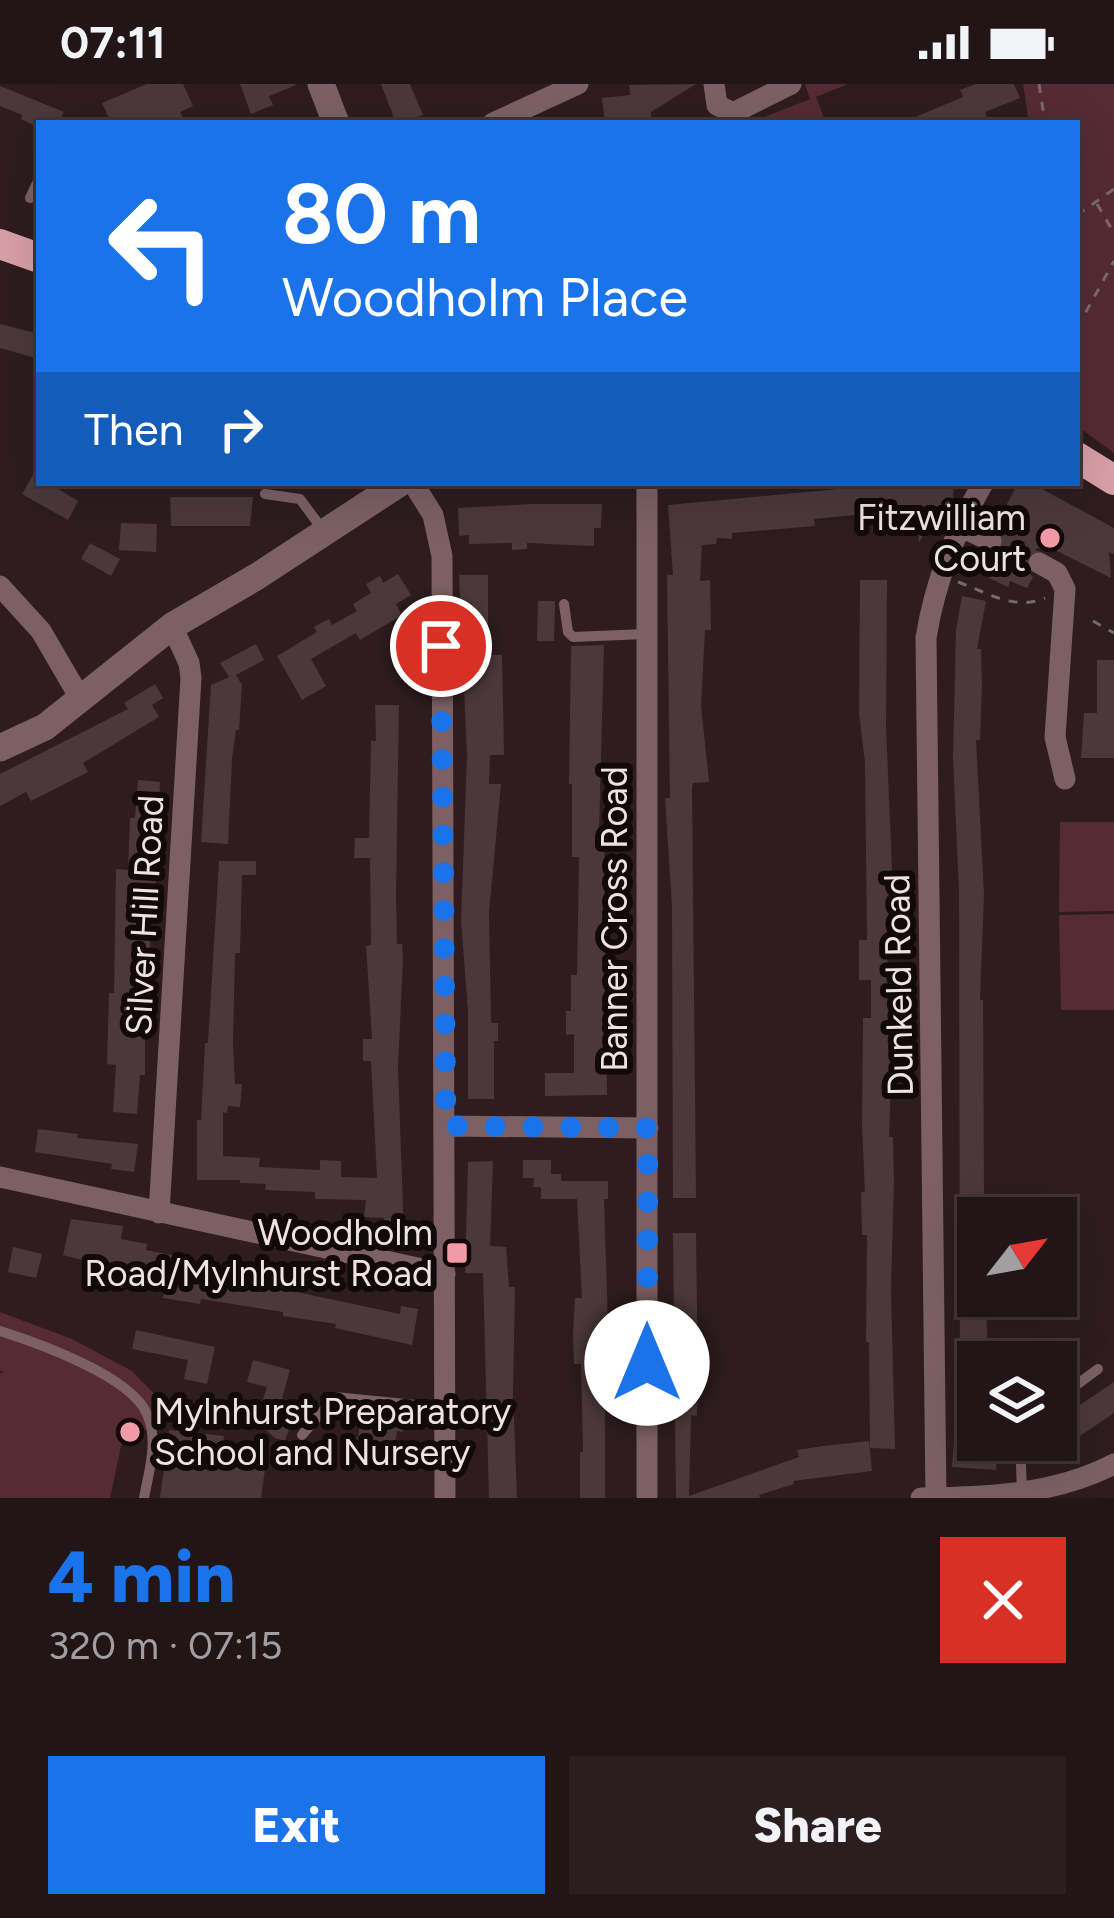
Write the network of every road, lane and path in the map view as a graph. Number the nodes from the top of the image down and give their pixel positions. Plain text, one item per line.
1 (321, 84) edge
2 (578, 84) edge
3 (714, 84) edge
4 (791, 84) edge
5 (1039, 84) edge
6 (335, 120) edge
7 (500, 120) edge
8 (1045, 120) edge
9 (36, 185) edge
10 (1114, 189) edge
11 (30, 198) dead end
12 (1096, 203) junction
13 (1080, 213) edge
14 (1114, 226) edge
15 (0, 244) edge
16 (36, 257) edge
17 (1114, 261) edge
18 (1112, 270) edge
19 (1080, 323) edge
20 (1080, 459) edge
21 (1114, 480) edge
22 (396, 486) edge
23 (415, 486) edge
24 (647, 486) edge
25 (981, 486) edge
26 (265, 494) dead end
27 (959, 526) junction
28 (325, 533) junction
29 (991, 541) tunnel mouth
30 (1040, 562) tunnel mouth
31 (940, 574) junction
32 (0, 586) edge
33 (1065, 590) junction
34 (564, 604) dead end
35 (1093, 621) dead end
36 (172, 626) junction
37 (1114, 633) edge
38 (646, 634) junction
39 (80, 698) junction
40 (0, 748) edge
41 (1065, 779) dead end
42 (446, 1126) junction
43 (648, 1128) junction
44 (0, 1177) edge
45 (159, 1213) junction
46 (445, 1274) junction
47 (0, 1331) edge
48 (1098, 1369) dead end
49 (1077, 1384) edge
50 (445, 1408) junction
51 (302, 1435) dead end
52 (1021, 1461) edge
53 (1114, 1464) edge
54 (1022, 1493) junction
55 (144, 1498) edge
56 (445, 1498) edge
57 (647, 1498) edge
58 (921, 1498) edge
59 (936, 1498) edge

1 - 6 street
2 - 7 street
3 - 4 street
5 - 8 path
9 - 11 lane
10 - 12 path
12 - 13 path
12 - 14 path
15 - 16 main road
17 - 18 path
18 - 19 path
20 - 21 main road
22 - 28 street
23 - 42 street
24 - 38 street, Banner Cross Road
25 - 27 street, Dunkeld Road
26 - 28 lane
27 - 29 street
27 - 31 street, Dunkeld Road
28 - 36 street
30 - 33 street
31 - 33 path
31 - 59 street, Dunkeld Road
32 - 39 street
33 - 41 street
34 - 38 lane
35 - 37 path
36 - 39 street
36 - 45 street, Silver Hill Road
38 - 43 street, Banner Cross Road
39 - 40 street
42 - 43 street
42 - 46 street
43 - 57 street, Banner Cross Road
44 - 45 street
45 - 46 street
46 - 50 street
47 - 55 lane
48 - 49 lane
50 - 51 lane
50 - 56 street
52 - 54 lane
53 - 54 street
54 - 59 street
58 - 59 street

